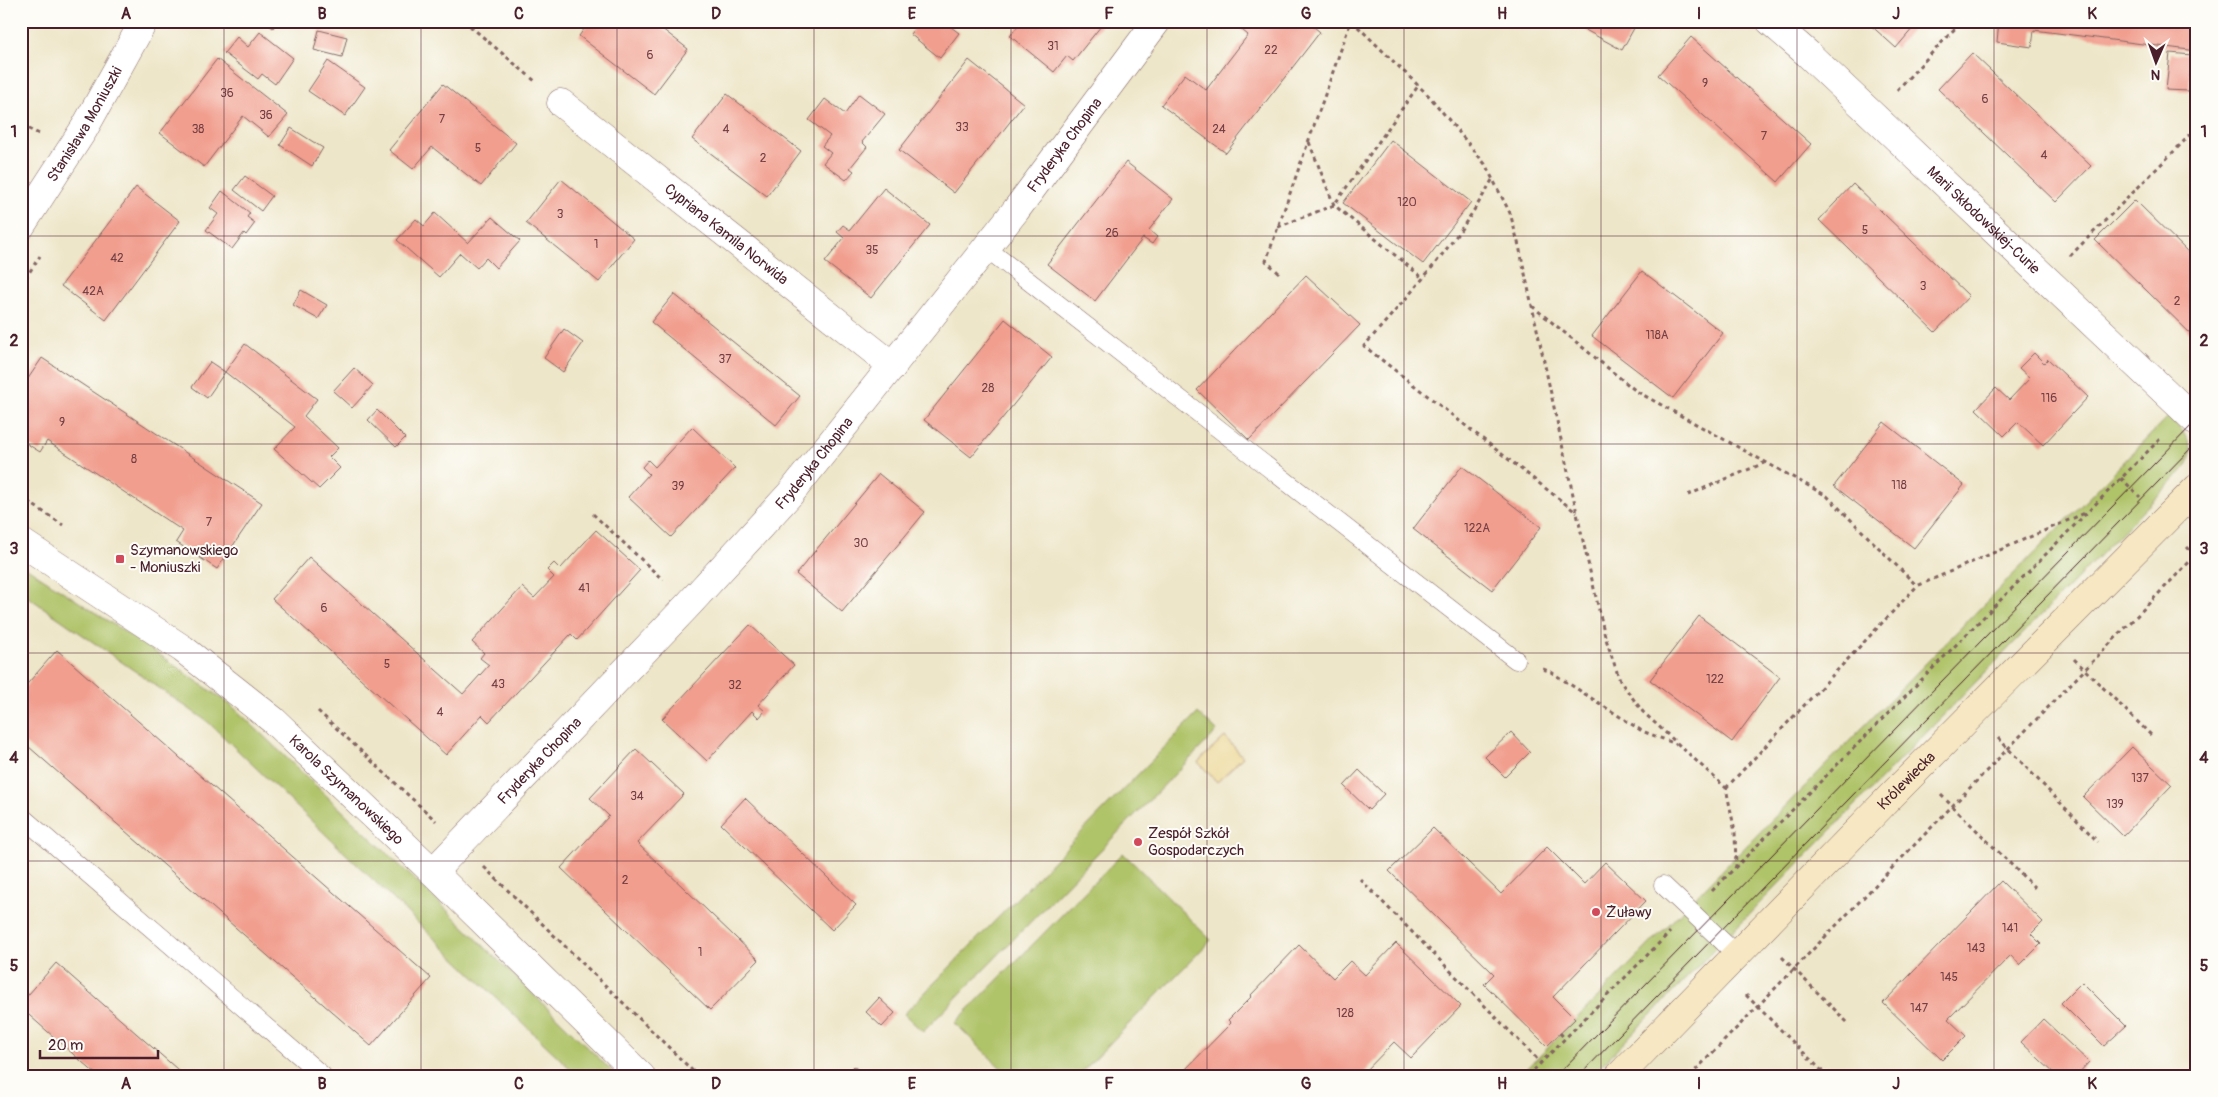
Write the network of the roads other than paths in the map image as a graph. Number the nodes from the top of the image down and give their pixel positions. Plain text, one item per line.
1 (144, 21) edge
2 (1157, 21) edge
3 (1770, 21) edge
4 (561, 103) road end
5 (21, 226) edge
6 (986, 248) junction
7 (894, 366) junction
8 (2192, 417) edge
9 (2197, 488) edge
10 (21, 542) edge
11 (1516, 660) road end
12 (21, 816) edge
13 (433, 872) junction
14 (1663, 884) dead end
15 (1729, 963) junction
16 (323, 1076) edge
17 (641, 1076) edge
18 (1619, 1076) edge

1 - 5 street, Stanisława Moniuszki
2 - 6 street, Fryderyka Chopina
3 - 8 street, Marii Skłodowskiej-Curie
4 - 7 street, Cypriana Kamila Norwida
6 - 7 street, Fryderyka Chopina
6 - 11 lane
7 - 13 street, Fryderyka Chopina
9 - 15 main road, Królewiecka
10 - 13 street, Karola Szymanowskiego
12 - 16 lane
13 - 17 street, Karola Szymanowskiego
14 - 15 lane
15 - 18 main road, Królewiecka

